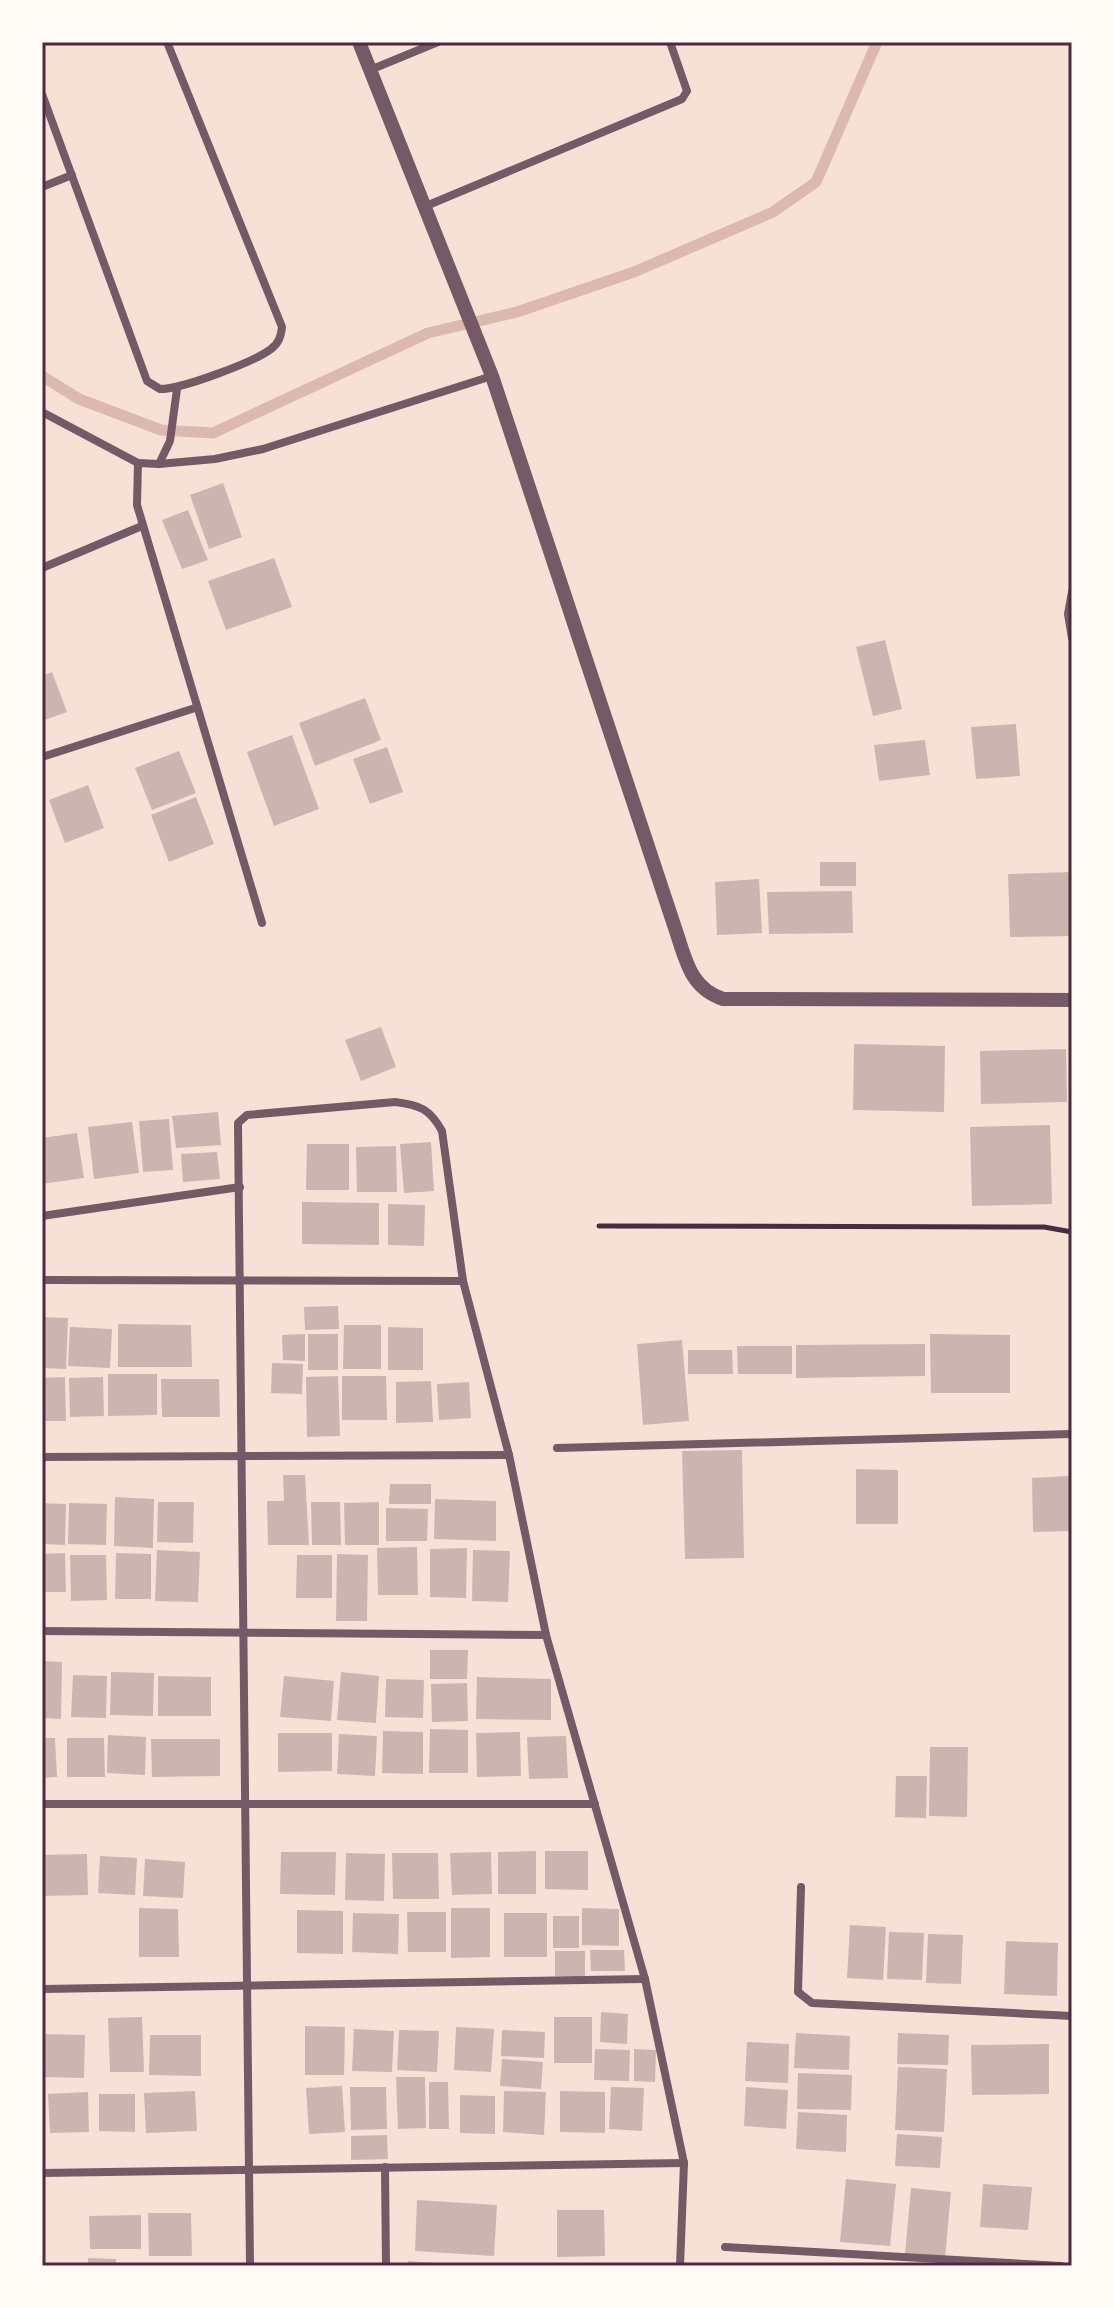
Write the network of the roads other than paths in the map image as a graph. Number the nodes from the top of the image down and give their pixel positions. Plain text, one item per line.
1 (167, 42) edge
2 (359, 42) edge
3 (438, 42) edge
4 (670, 42) edge
5 (370, 70) junction
6 (42, 94) edge
7 (72, 175) junction
8 (42, 187) edge
9 (426, 206) junction
10 (489, 370) junction
11 (177, 389) junction
12 (42, 412) edge
13 (138, 463) junction
14 (159, 464) junction
15 (142, 526) junction
16 (42, 568) edge
17 (1072, 592) edge
18 (1072, 638) edge
19 (195, 708) junction
20 (42, 757) edge
21 (262, 923) dead end
22 (1072, 1000) edge
23 (240, 1187) junction
24 (42, 1216) edge
25 (241, 1277) junction
26 (42, 1280) edge
27 (463, 1281) junction
28 (1072, 1434) edge
29 (557, 1448) dead end
30 (509, 1455) junction
31 (42, 1457) edge
32 (243, 1459) junction
33 (42, 1631) edge
34 (244, 1633) junction
35 (546, 1635) junction
36 (42, 1804) edge
37 (246, 1804) junction
38 (595, 1804) junction
39 (801, 1887) dead end
40 (645, 1979) junction
41 (247, 1986) junction
42 (42, 1989) edge
43 (1072, 2016) edge
44 (684, 2163) junction
45 (385, 2167) junction
46 (249, 2170) junction
47 (42, 2173) edge
48 (725, 2247) dead end
49 (250, 2266) edge
50 (386, 2266) edge
51 (680, 2266) edge
52 (1061, 2266) edge

1 - 11 street
2 - 5 street
3 - 5 street
4 - 9 street
5 - 9 street
6 - 7 street
7 - 8 street
7 - 11 street
9 - 10 street
10 - 14 street
10 - 22 street
11 - 14 street
12 - 13 street
13 - 14 street
13 - 15 street
15 - 16 street
15 - 19 street
17 - 18 street
19 - 20 street
19 - 21 street
23 - 24 street
23 - 25 street
23 - 27 street
25 - 26 street
25 - 27 street
25 - 32 street
27 - 30 street
28 - 29 street
30 - 32 street
30 - 35 street
31 - 32 street
32 - 34 street
33 - 34 street
34 - 35 street
34 - 37 street
35 - 38 street
36 - 37 street
37 - 38 street
37 - 41 street
38 - 40 street
39 - 43 street
40 - 41 street
40 - 44 street
41 - 42 street
41 - 46 street
44 - 45 street
44 - 51 street
45 - 46 street
45 - 50 street
46 - 47 street
46 - 49 street
48 - 52 street

